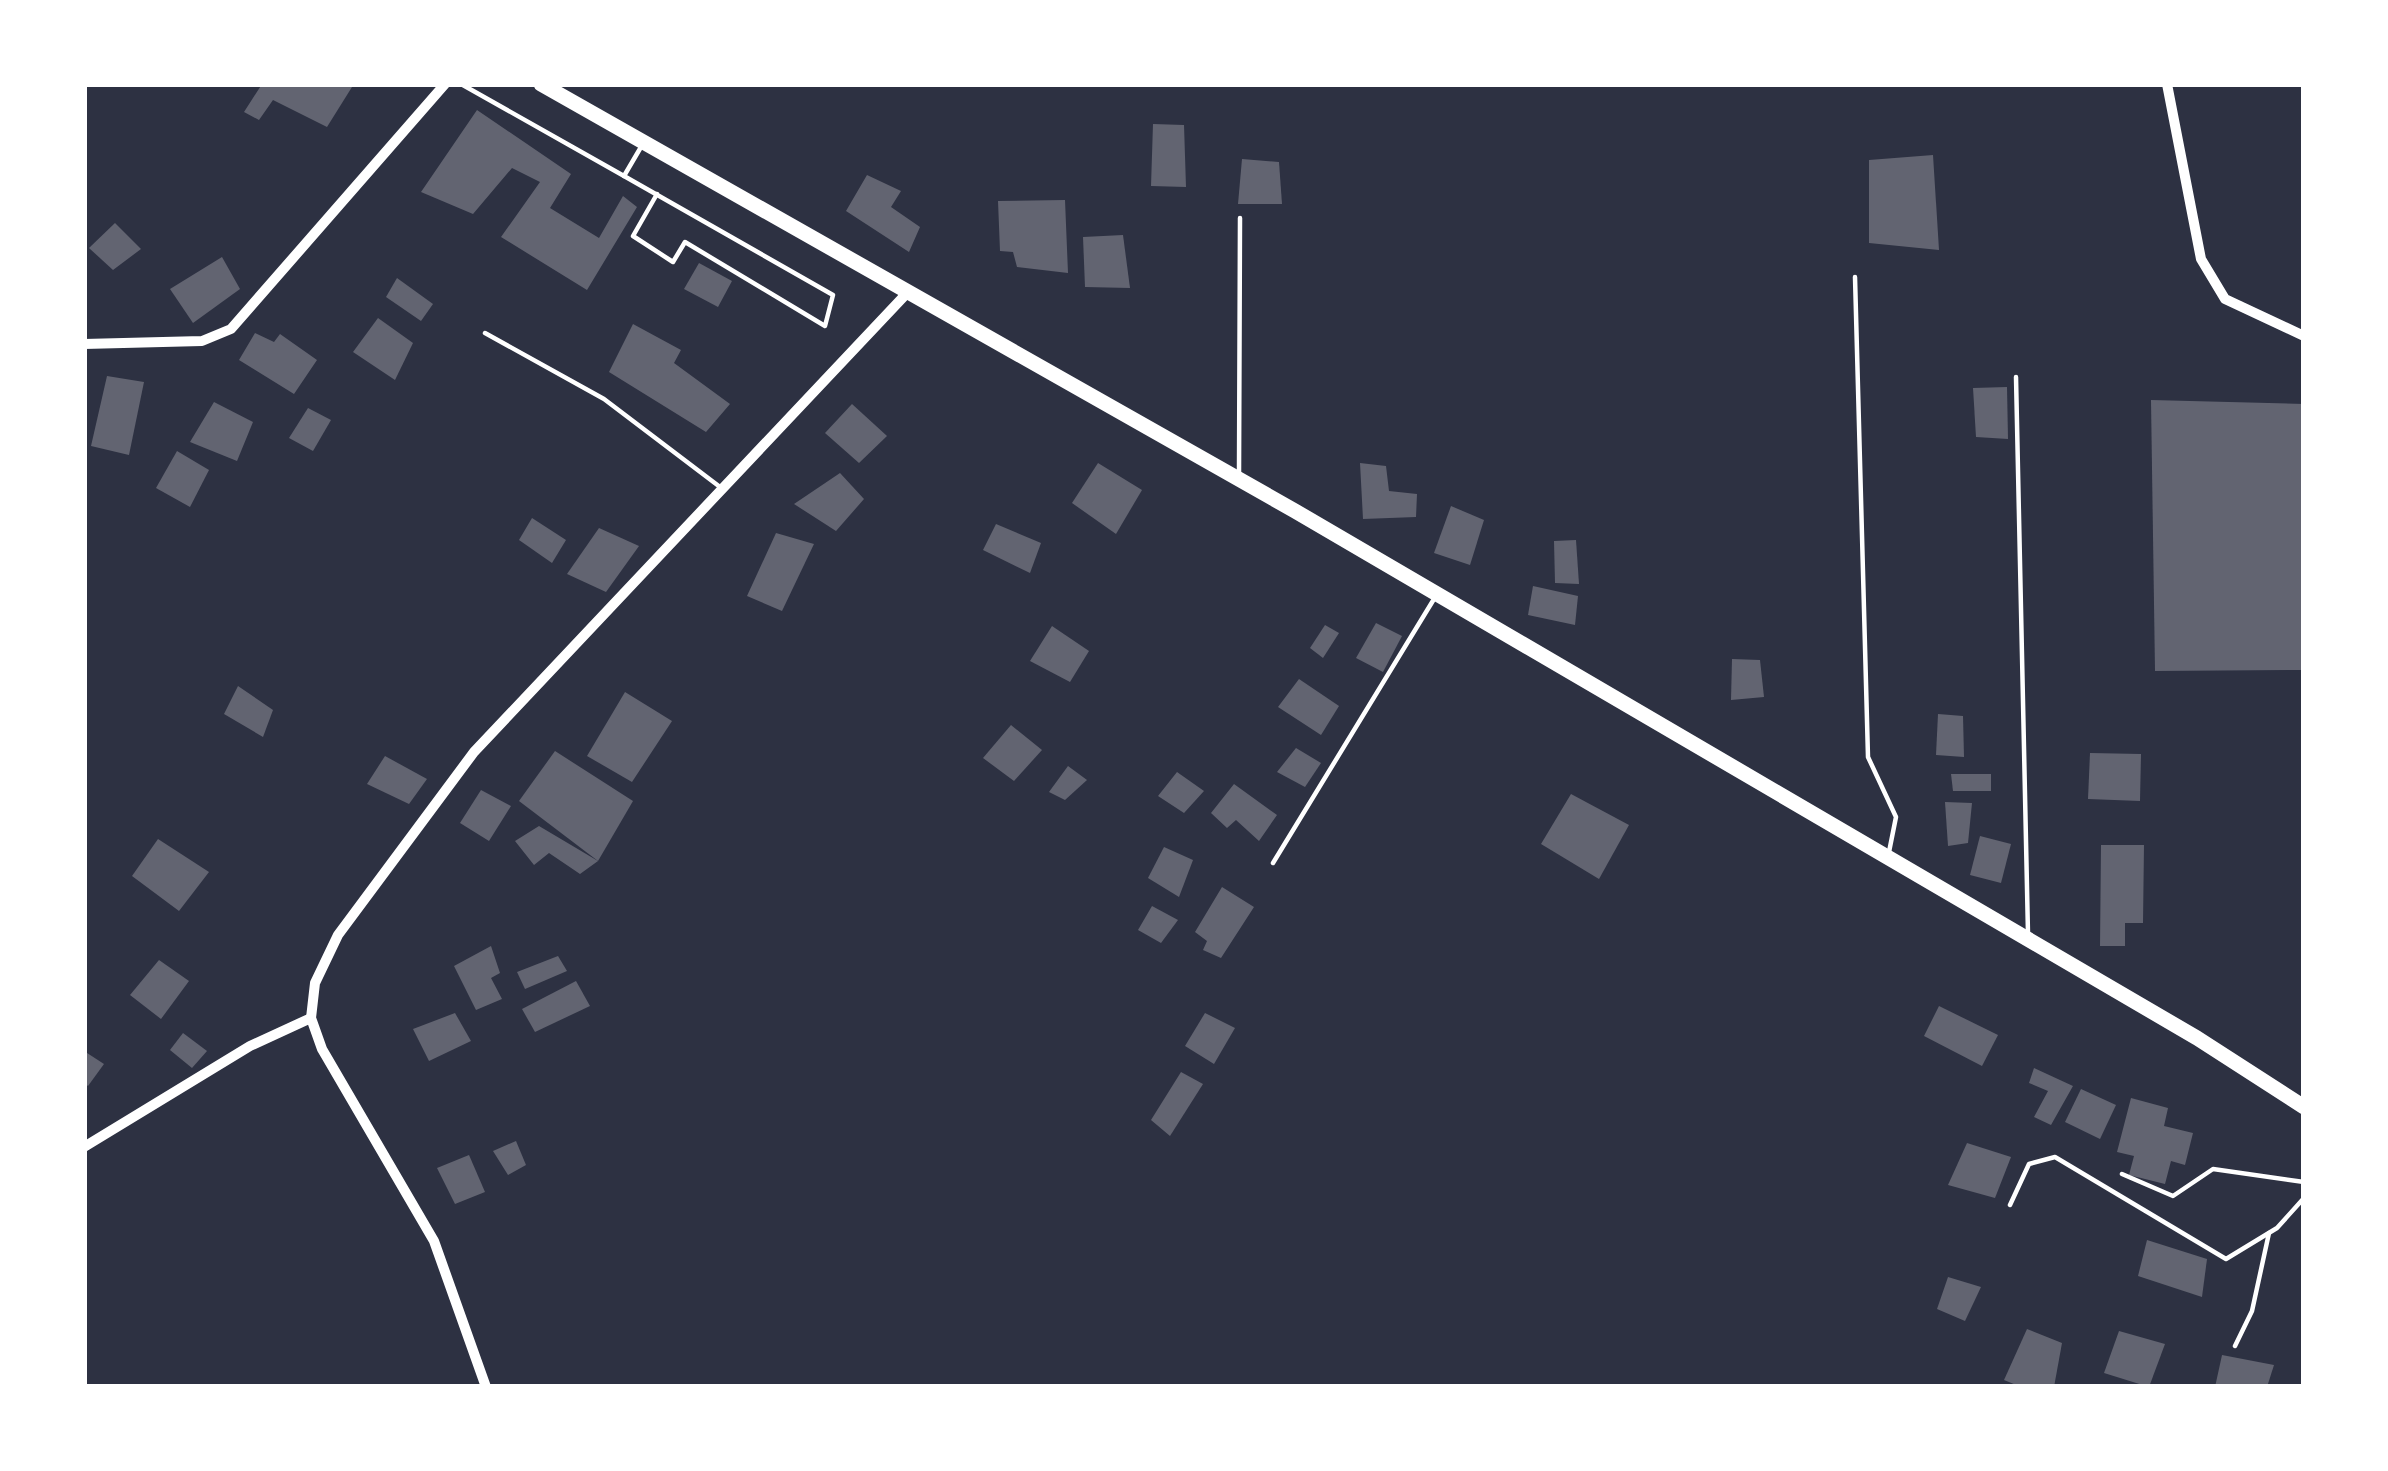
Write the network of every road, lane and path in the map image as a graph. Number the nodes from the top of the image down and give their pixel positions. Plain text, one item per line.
1 (445, 84) edge
2 (461, 84) edge
3 (541, 84) edge
4 (2167, 84) edge
5 (643, 142) junction
6 (624, 176) junction
7 (657, 194) junction
8 (1240, 218) dead end
9 (1855, 278) dead end
10 (908, 292) junction
11 (485, 333) dead end
12 (2304, 336) edge
13 (84, 344) edge
14 (2016, 377) dead end
15 (1239, 480) junction
16 (720, 487) junction
17 (1437, 594) junction
18 (1887, 857) junction
19 (1274, 863) dead end
20 (2029, 939) junction
21 (310, 1018) junction
22 (2304, 1107) edge
23 (84, 1147) edge
24 (2122, 1174) dead end
25 (2304, 1182) edge
26 (2304, 1198) edge
27 (2010, 1205) dead end
28 (2269, 1233) junction
29 (2235, 1346) dead end
30 (486, 1387) edge

1 - 13 street
2 - 6 lane
3 - 5 main road
4 - 12 street
5 - 6 lane
5 - 10 main road
6 - 7 lane
7 - 7 lane
8 - 15 lane
9 - 18 lane
10 - 15 main road
10 - 16 street
11 - 16 lane
14 - 20 lane
15 - 17 main road
16 - 21 street
17 - 18 main road
17 - 19 lane
18 - 20 main road
20 - 22 main road
21 - 23 street
21 - 30 street
24 - 25 lane
26 - 28 lane
27 - 28 lane
28 - 29 lane

